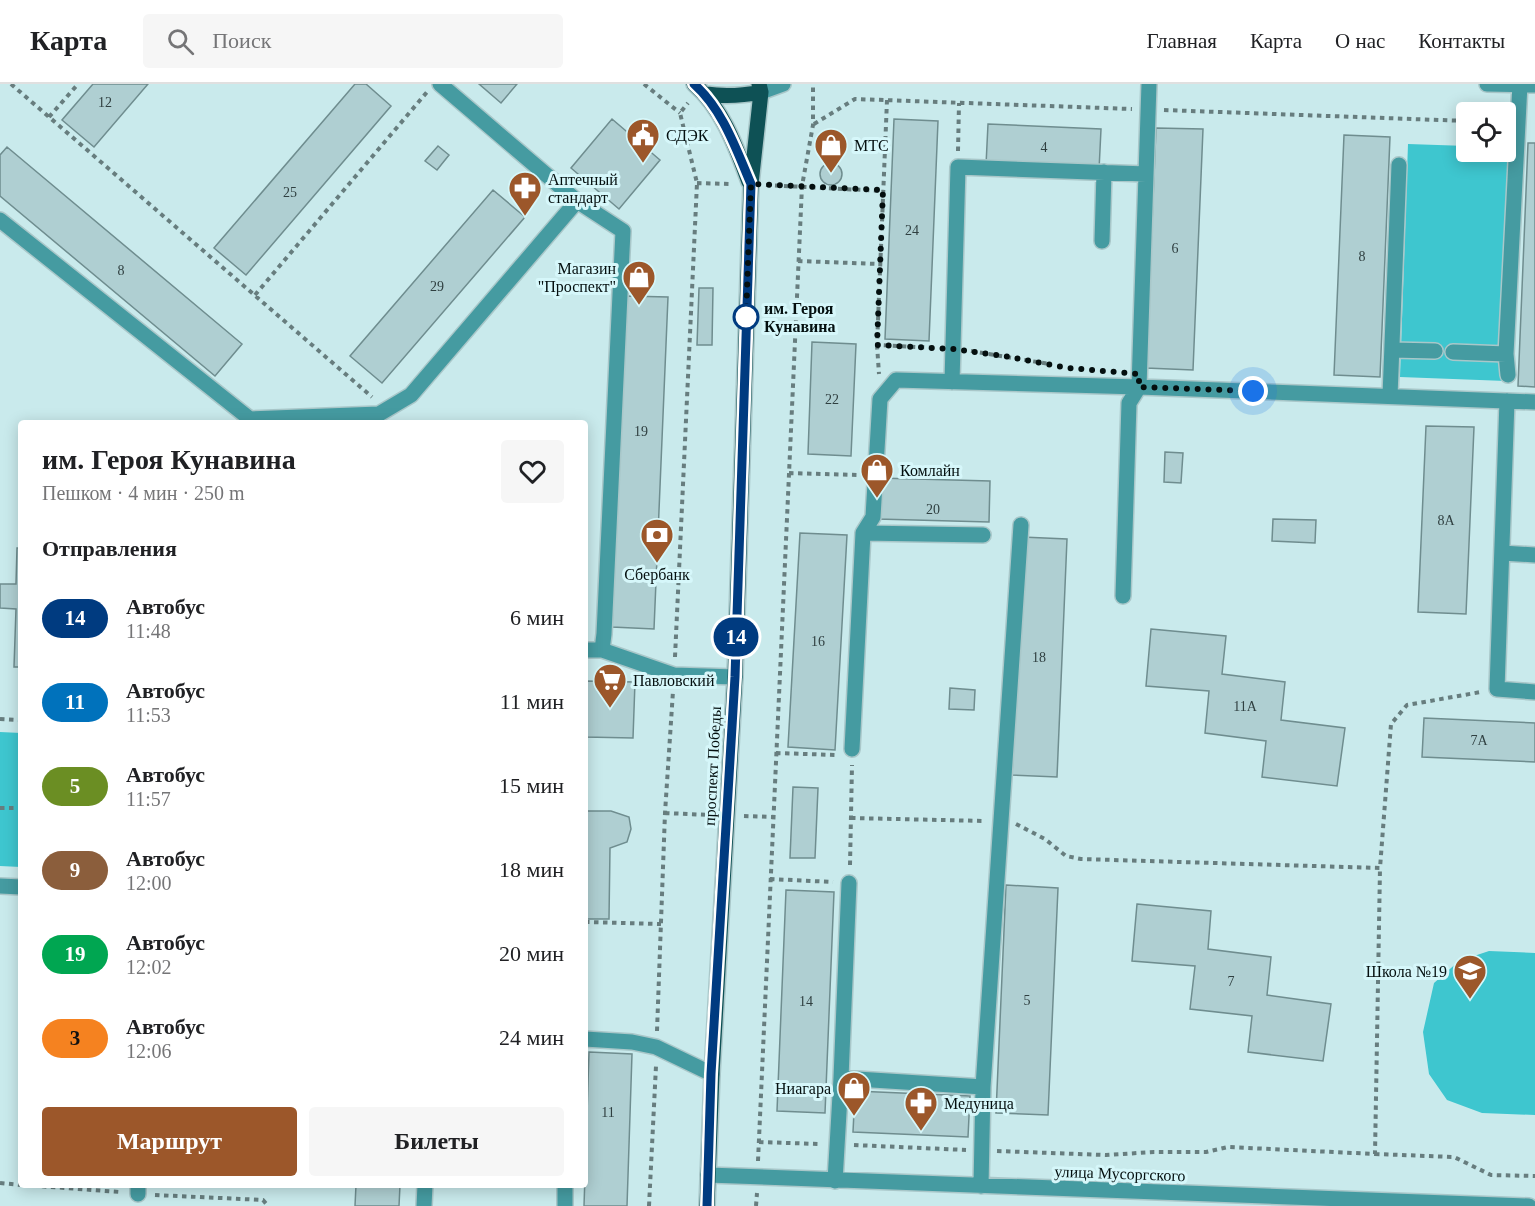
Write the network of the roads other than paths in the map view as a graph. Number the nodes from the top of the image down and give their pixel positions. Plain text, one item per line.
1 (440, 84) edge
2 (783, 84) edge
3 (1149, 84) edge
4 (1488, 84) edge
5 (1525, 85) edge
6 (760, 88) edge
7 (700, 89) edge
8 (1399, 165) dead end
9 (1104, 172) junction
10 (1146, 174) junction
11 (751, 184) junction
12 (577, 201) junction
13 (0, 220) edge
14 (1102, 241) dead end
15 (1392, 350) junction
16 (1434, 351) dead end
17 (1453, 352) dead end
18 (1506, 354) junction
19 (1508, 375) dead end
20 (952, 382) junction
21 (1139, 387) junction
22 (1390, 396) junction
23 (1507, 401) junction
24 (1535, 402) edge
25 (358, 419) edge
26 (249, 420) edge
27 (304, 420) edge
28 (1021, 525) dead end
29 (862, 533) junction
30 (983, 535) dead end
31 (1502, 554) junction
32 (1535, 555) edge
33 (1123, 596) dead end
34 (588, 650) edge
35 (602, 650) junction
36 (735, 677) junction
37 (1535, 692) edge
38 (852, 753) road end
39 (849, 883) road end
40 (0, 886) edge
41 (18, 887) edge
42 (588, 1039) edge
43 (711, 1074) junction
44 (841, 1078) junction
45 (984, 1087) junction
46 (708, 1174) junction
47 (836, 1181) junction
48 (981, 1186) junction
49 (424, 1188) edge
50 (565, 1188) edge
51 (1102, 1198) edge
52 (1194, 1200) edge
53 (424, 1206) edge
54 (565, 1206) edge
55 (707, 1206) edge
56 (1529, 1206) edge

1 - 12 street
2 - 6 street
3 - 10 street
4 - 5 street
5 - 18 street
6 - 7 main road
6 - 11 main road, проспект Победы
7 - 11 main road, проспект Победы
8 - 15 street
9 - 10 street
9 - 14 street
9 - 20 street
10 - 21 street
11 - 36 main road, проспект Победы
12 - 25 street
12 - 35 street
13 - 26 street
15 - 16 street
15 - 22 street
17 - 18 street
18 - 19 street
20 - 21 street
20 - 29 street
21 - 22 street
21 - 33 street
22 - 23 street
23 - 24 street
23 - 31 street
25 - 27 street
28 - 45 street
29 - 30 street
29 - 38 street
31 - 32 street
31 - 37 street
34 - 35 street
35 - 36 street
36 - 43 main road, проспект Победы
39 - 44 street
40 - 41 street
42 - 43 street
43 - 46 main road, проспект Победы
44 - 45 street
44 - 47 street
45 - 48 street
46 - 47 street, улица Мусоргского
46 - 55 main road, проспект Победы
47 - 48 street, улица Мусоргского
48 - 51 street, улица Мусоргского
49 - 53 street
50 - 54 street
51 - 52 street, улица Мусоргского
52 - 56 street, улица Мусоргского

